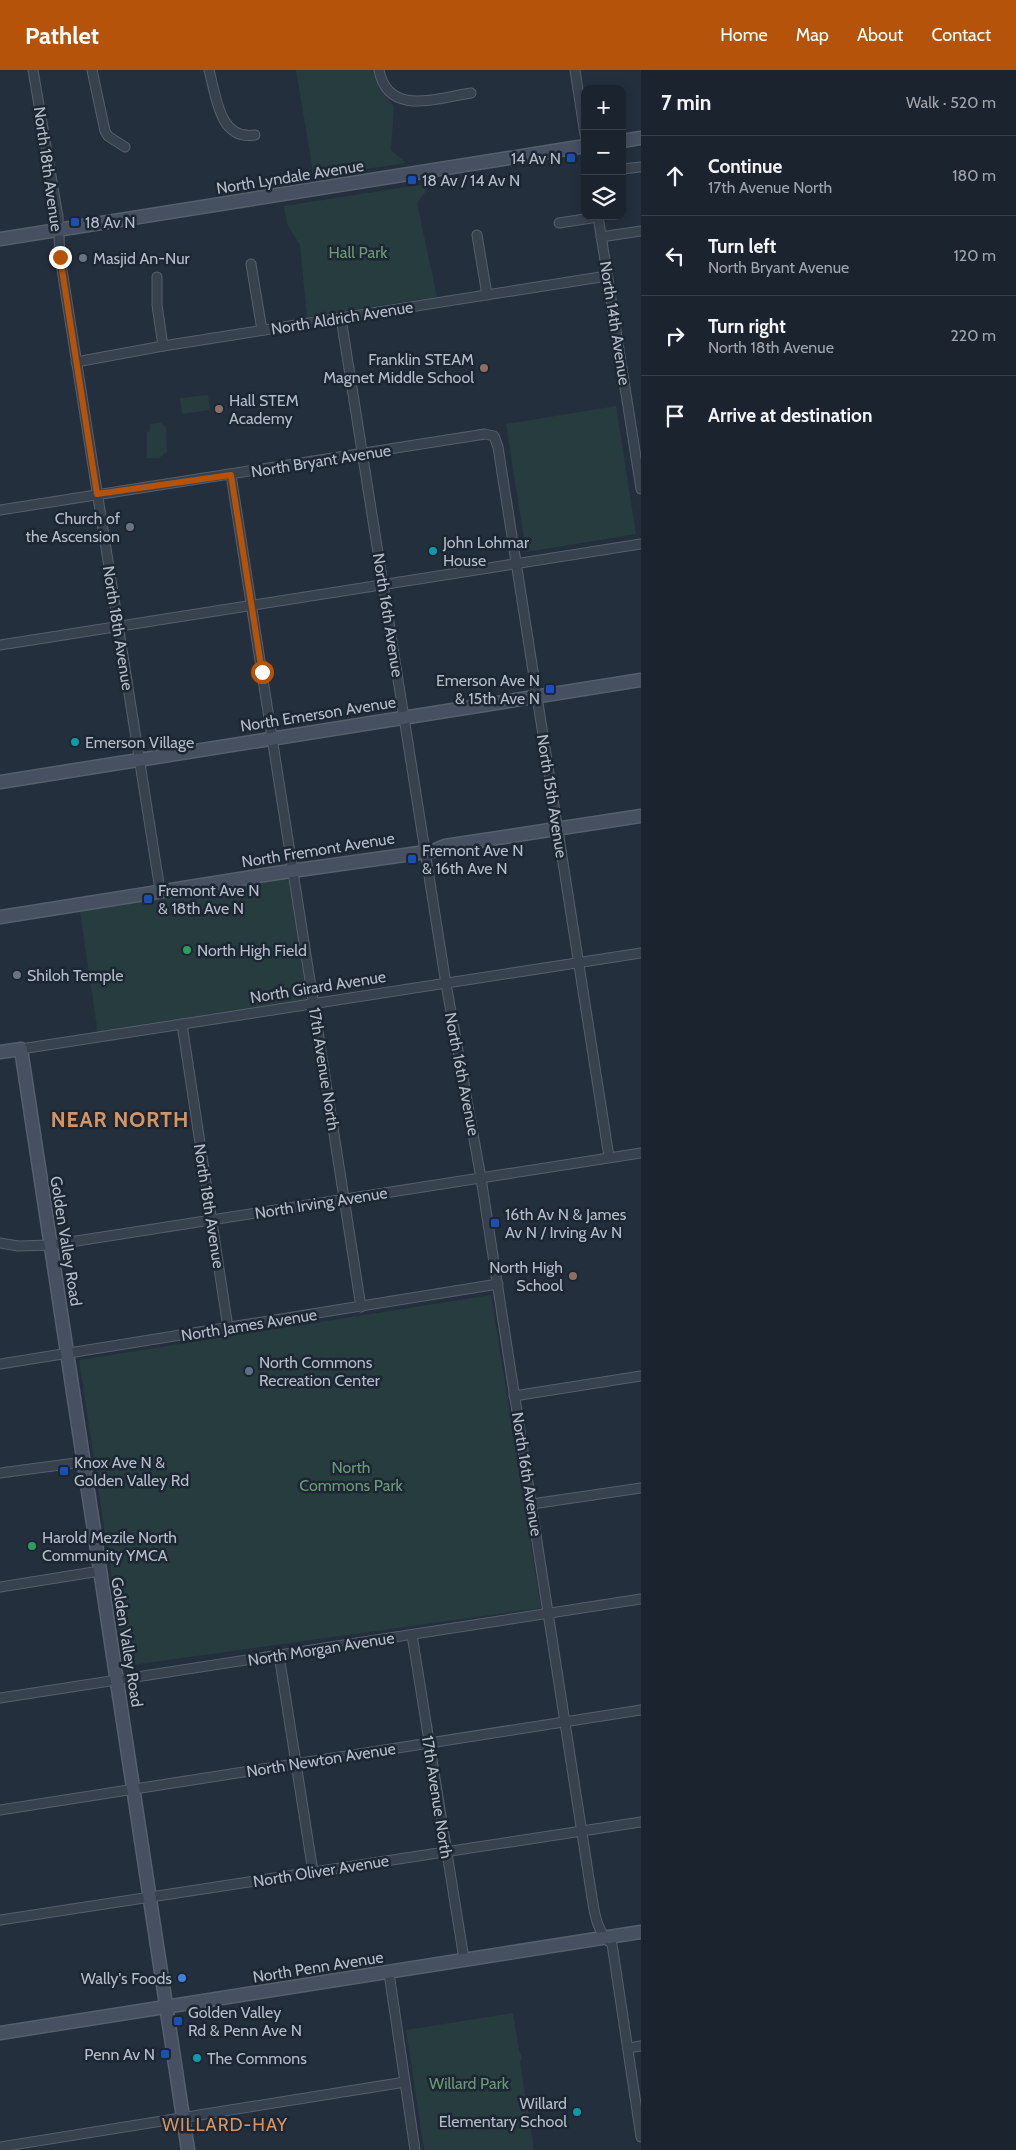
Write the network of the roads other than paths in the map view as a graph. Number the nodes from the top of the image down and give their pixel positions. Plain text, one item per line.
1 (33, 70) edge
2 (92, 70) edge
3 (209, 70) edge
4 (379, 70) edge
5 (574, 70) edge
6 (471, 92) dead end
7 (584, 130) edge
8 (255, 135) dead end
9 (641, 138) edge
10 (626, 140) edge
11 (125, 147) dead end
12 (581, 147) edge
13 (641, 167) edge
14 (626, 169) edge
15 (581, 220) edge
16 (598, 220) edge
17 (558, 223) dead end
18 (58, 230) junction
19 (641, 231) edge
20 (477, 235) dead end
21 (601, 237) junction
22 (0, 239) edge
23 (251, 264) dead end
24 (607, 276) junction
25 (157, 277) dead end
26 (487, 295) junction
27 (341, 318) junction
28 (262, 330) junction
29 (163, 346) junction
30 (76, 362) junction
31 (494, 436) joint
32 (363, 454) junction
33 (231, 475) junction
34 (641, 490) edge
35 (97, 494) junction
36 (0, 510) edge
37 (641, 544) edge
38 (516, 563) junction
39 (384, 585) junction
40 (251, 606) junction
41 (118, 627) junction
42 (0, 645) edge
43 (641, 680) edge
44 (536, 697) junction
45 (404, 717) junction
46 (273, 738) junction
47 (139, 758) junction
48 (0, 782) edge
49 (641, 816) edge
50 (558, 829) junction
51 (426, 852) junction
52 (293, 872) junction
53 (160, 890) junction
54 (0, 917) edge
55 (641, 953) edge
56 (578, 963) junction
57 (446, 984) junction
58 (314, 1004) junction
59 (182, 1024) junction
60 (21, 1049) junction
61 (0, 1052) edge
62 (641, 1153) edge
63 (609, 1158) junction
64 (481, 1178) junction
65 (345, 1198) junction
66 (211, 1220) junction
67 (0, 1244) edge
68 (51, 1245) junction
69 (498, 1284) junction
70 (362, 1307) junction
71 (228, 1328) junction
72 (67, 1353) junction
73 (0, 1364) edge
74 (641, 1376) edge
75 (514, 1396) junction
76 (83, 1462) junction
77 (0, 1473) edge
78 (641, 1488) edge
79 (532, 1504) junction
80 (100, 1571) junction
81 (0, 1587) edge
82 (641, 1599) edge
83 (548, 1613) junction
84 (412, 1635) junction
85 (279, 1655) junction
86 (116, 1680) junction
87 (0, 1698) edge
88 (641, 1710) edge
89 (565, 1722) junction
90 (428, 1743) junction
91 (296, 1764) junction
92 (133, 1789) junction
93 (0, 1810) edge
94 (641, 1822) edge
95 (582, 1831) junction
96 (446, 1852) junction
97 (313, 1872) junction
98 (150, 1898) junction
99 (0, 1920) edge
100 (641, 1932) edge
101 (604, 1938) junction
102 (464, 1959) junction
103 (389, 1973) junction
104 (166, 2007) junction
105 (0, 2033) edge
106 (641, 2046) edge
107 (628, 2048) junction
108 (405, 2082) junction
109 (184, 2118) junction
110 (641, 2137) edge
111 (0, 2147) edge
112 (188, 2150) edge
113 (414, 2150) edge

1 - 18 street, North 18th Avenue
2 - 11 street
3 - 8 street
4 - 6 street
5 - 7 street
9 - 10 street
12 - 18 street, North Lyndale Avenue
13 - 14 street
15 - 17 street
16 - 21 street, North 14th Avenue
18 - 22 street, North Lyndale Avenue
18 - 30 street, North 18th Avenue
19 - 21 street
20 - 26 street
21 - 24 street, North 14th Avenue
23 - 28 street
24 - 26 street, North Aldrich Avenue
24 - 34 street, North 14th Avenue
25 - 29 street
26 - 27 street, North Aldrich Avenue
27 - 28 street, North Aldrich Avenue
27 - 32 street, North 16th Avenue
28 - 29 street, North Aldrich Avenue
29 - 30 street, North Aldrich Avenue
30 - 35 street, North 18th Avenue
31 - 32 street, North Bryant Avenue
31 - 38 street, North 15th Avenue
32 - 33 street, North Bryant Avenue
32 - 39 street, North 16th Avenue
33 - 35 street, North Bryant Avenue
33 - 40 street, 17th Avenue North
35 - 36 street, North Bryant Avenue
35 - 41 street, North 18th Avenue
37 - 38 street
38 - 39 street
38 - 44 street, North 15th Avenue
39 - 40 street
39 - 45 street, North 16th Avenue
40 - 41 street
40 - 46 street, 17th Avenue North
41 - 42 street
41 - 47 street, North 18th Avenue
43 - 44 street, North Emerson Avenue
44 - 45 street, North Emerson Avenue
44 - 50 street, North 15th Avenue
45 - 46 street, North Emerson Avenue
45 - 51 street, North 16th Avenue
46 - 47 street, North Emerson Avenue
46 - 52 street, 17th Avenue North
47 - 48 street, North Emerson Avenue
47 - 53 street, North 18th Avenue
49 - 50 street, North Fremont Avenue
50 - 51 street, North Fremont Avenue
50 - 56 street, North 15th Avenue
51 - 52 street, North Fremont Avenue
51 - 57 street, North 16th Avenue
52 - 53 street, North Fremont Avenue
52 - 58 street, 17th Avenue North
53 - 54 street, North Fremont Avenue
55 - 56 street, North Girard Avenue
56 - 57 street, North Girard Avenue
56 - 63 street, North 15th Avenue
57 - 58 street, North Girard Avenue
57 - 64 street, North 16th Avenue
58 - 59 street, North Girard Avenue
58 - 65 street, 17th Avenue North
59 - 60 street, North Girard Avenue
59 - 66 street, North 18th Avenue
60 - 61 street, North Girard Avenue
60 - 68 street, Golden Valley Road
62 - 63 street, North Irving Avenue
63 - 64 street, North Irving Avenue
64 - 65 street, North Irving Avenue
64 - 69 street, North 16th Avenue
65 - 66 street, North Irving Avenue
65 - 70 street, 17th Avenue North
66 - 68 street, North Irving Avenue
66 - 71 street, North 18th Avenue
67 - 68 street, North Irving Avenue
68 - 72 street, Golden Valley Road
69 - 70 street, North James Avenue
69 - 75 street, North 16th Avenue
70 - 71 street, North James Avenue
71 - 72 street, North James Avenue
72 - 73 street, North James Avenue
72 - 76 street, Golden Valley Road
74 - 75 street
75 - 79 street, North 16th Avenue
76 - 77 street
76 - 80 street, Golden Valley Road
78 - 79 street
79 - 83 street, North 16th Avenue
80 - 81 street
80 - 86 street, Golden Valley Road
82 - 83 street, North Morgan Avenue
83 - 84 street, North Morgan Avenue
83 - 89 street, North 16th Avenue
84 - 85 street, North Morgan Avenue
84 - 90 street, 17th Avenue North
85 - 86 street, North Morgan Avenue
85 - 91 street
86 - 87 street, North Morgan Avenue
86 - 92 street, Golden Valley Road
88 - 89 street, North Newton Avenue
89 - 90 street, North Newton Avenue
89 - 95 street, North 16th Avenue
90 - 91 street, North Newton Avenue
90 - 96 street, 17th Avenue North
91 - 92 street, North Newton Avenue
91 - 97 street
92 - 93 street, North Newton Avenue
92 - 98 street, Golden Valley Road
94 - 95 street, North Oliver Avenue
95 - 96 street, North Oliver Avenue
95 - 101 street, North 16th Avenue
96 - 97 street, North Oliver Avenue
96 - 102 street, 17th Avenue North
97 - 98 street, North Oliver Avenue
98 - 99 street, North Oliver Avenue
98 - 104 street, Golden Valley Road
100 - 101 street, North Penn Avenue
101 - 102 street, North Penn Avenue
101 - 107 street
102 - 103 street, North Penn Avenue
103 - 104 street, North Penn Avenue
103 - 108 street
104 - 105 street, North Penn Avenue
104 - 109 street, Golden Valley Road
106 - 107 street
107 - 110 street
108 - 109 street
108 - 113 street
109 - 111 street
109 - 112 street, Golden Valley Road

